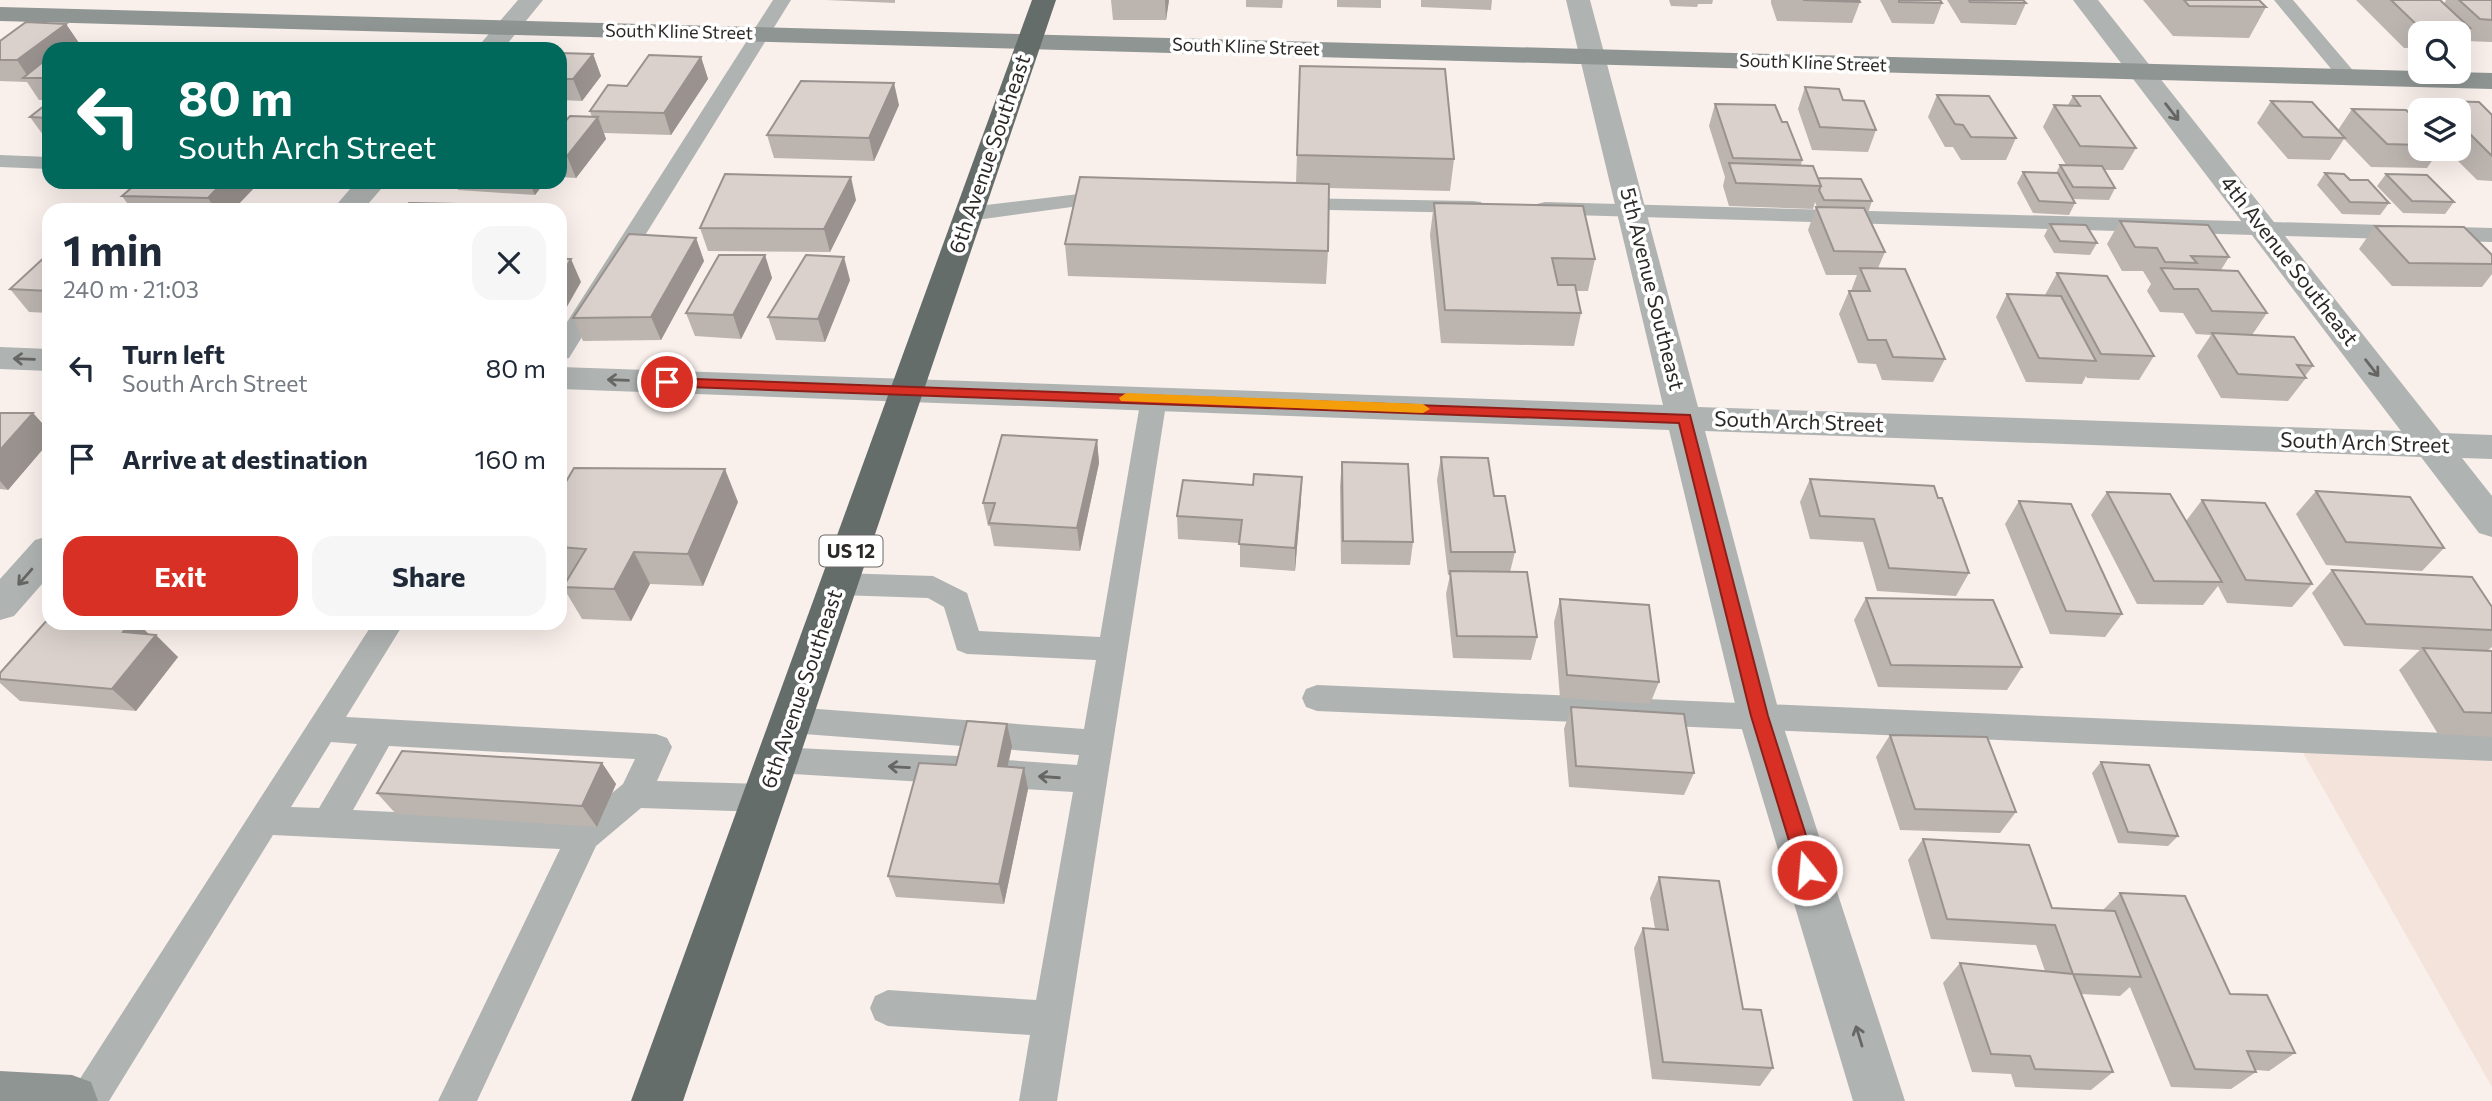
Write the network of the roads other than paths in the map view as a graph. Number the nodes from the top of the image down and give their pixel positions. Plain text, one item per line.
1 (531, 0) edge
2 (782, 0) edge
3 (1044, 0) edge
4 (1578, 0) edge
5 (2085, 0) edge
6 (2283, 0) edge
7 (7, 11) edge
8 (508, 27) junction
9 (760, 34) junction
10 (1030, 41) junction
11 (495, 42) edge
12 (1591, 57) junction
13 (2141, 72) junction
14 (2349, 78) junction
15 (2492, 81) edge
16 (0, 161) edge
17 (42, 163) edge
18 (366, 189) edge
19 (1134, 201) edge
20 (353, 203) edge
21 (1268, 203) edge
22 (1496, 208) edge
23 (1524, 208) edge
24 (1632, 210) junction
25 (969, 214) junction
26 (2264, 228) junction
27 (2492, 235) edge
28 (567, 341) edge
29 (0, 358) edge
30 (42, 360) edge
31 (567, 378) edge
32 (907, 392) junction
33 (1154, 398) junction
34 (1685, 418) junction
35 (2431, 445) junction
36 (2492, 447) edge
37 (2492, 523) edge
38 (42, 558) edge
39 (839, 583) junction
40 (0, 605) edge
41 (385, 630) edge
42 (1112, 649) junction
43 (1317, 698) dead end
44 (1759, 716) junction
45 (791, 720) junction
46 (322, 729) junction
47 (380, 732) junction
48 (1097, 743) junction
49 (2492, 748) edge
50 (777, 760) junction
51 (967, 770) edge
52 (1006, 774) edge
53 (1091, 780) junction
54 (635, 794) junction
55 (764, 798) junction
56 (265, 820) junction
57 (328, 823) junction
58 (584, 836) junction
59 (888, 1008) dead end
60 (1051, 1019) junction
61 (0, 1097) edge
62 (72, 1101) edge
63 (87, 1101) edge
64 (457, 1101) edge
65 (657, 1101) edge
66 (1038, 1101) edge
67 (1879, 1101) edge

1 - 8 street
2 - 9 lane
3 - 10 highway, 6th Avenue Southeast / US 12
4 - 12 street, 5th Avenue Southeast
5 - 13 street, 4th Avenue Southeast
6 - 14 lane
7 - 8 street, South Kline Street
8 - 9 street, South Kline Street
8 - 11 street
9 - 10 street, South Kline Street
9 - 28 lane
10 - 12 street, South Kline Street
10 - 25 highway, 6th Avenue Southeast / US 12
12 - 13 street, South Kline Street
12 - 24 street, 5th Avenue Southeast
13 - 14 street, South Kline Street
13 -> 26 street, 4th Avenue Southeast
14 - 15 street, South Kline Street
16 - 17 lane
18 - 20 street
19 - 25 lane
21 - 22 lane
23 - 24 lane
24 - 26 lane
24 - 34 street, 5th Avenue Southeast
25 - 32 highway, 6th Avenue Southeast / US 12
26 - 27 lane
26 -> 35 street, 4th Avenue Southeast
30 -> 29 street
32 -> 31 street, South Arch Street
32 - 33 street, South Arch Street
32 - 39 highway, 6th Avenue Southeast / US 12
33 - 34 street, South Arch Street
33 - 42 lane
34 - 35 street, South Arch Street
34 - 44 street, 5th Avenue Southeast
35 - 36 street, South Arch Street
35 - 37 street, 4th Avenue Southeast
38 -> 40 street
39 - 42 lane
39 - 45 highway, 6th Avenue Southeast / US 12
41 - 46 lane
42 - 48 lane
43 - 44 lane
44 - 49 lane
67 -> 44 street, 5th Avenue Southeast
45 - 48 lane
45 - 50 highway, 6th Avenue Southeast / US 12
46 - 47 lane
46 - 56 lane
47 - 54 lane
47 - 57 lane
48 - 53 lane
51 -> 50 lane
50 - 55 highway, 6th Avenue Southeast / US 12
53 -> 52 lane
53 - 60 lane
54 - 55 lane
54 - 58 lane
55 - 65 highway, 6th Avenue Southeast / US 12
56 - 57 lane
56 - 63 lane
57 - 58 lane
58 - 64 lane
59 - 60 lane
60 - 66 lane
61 - 62 street

